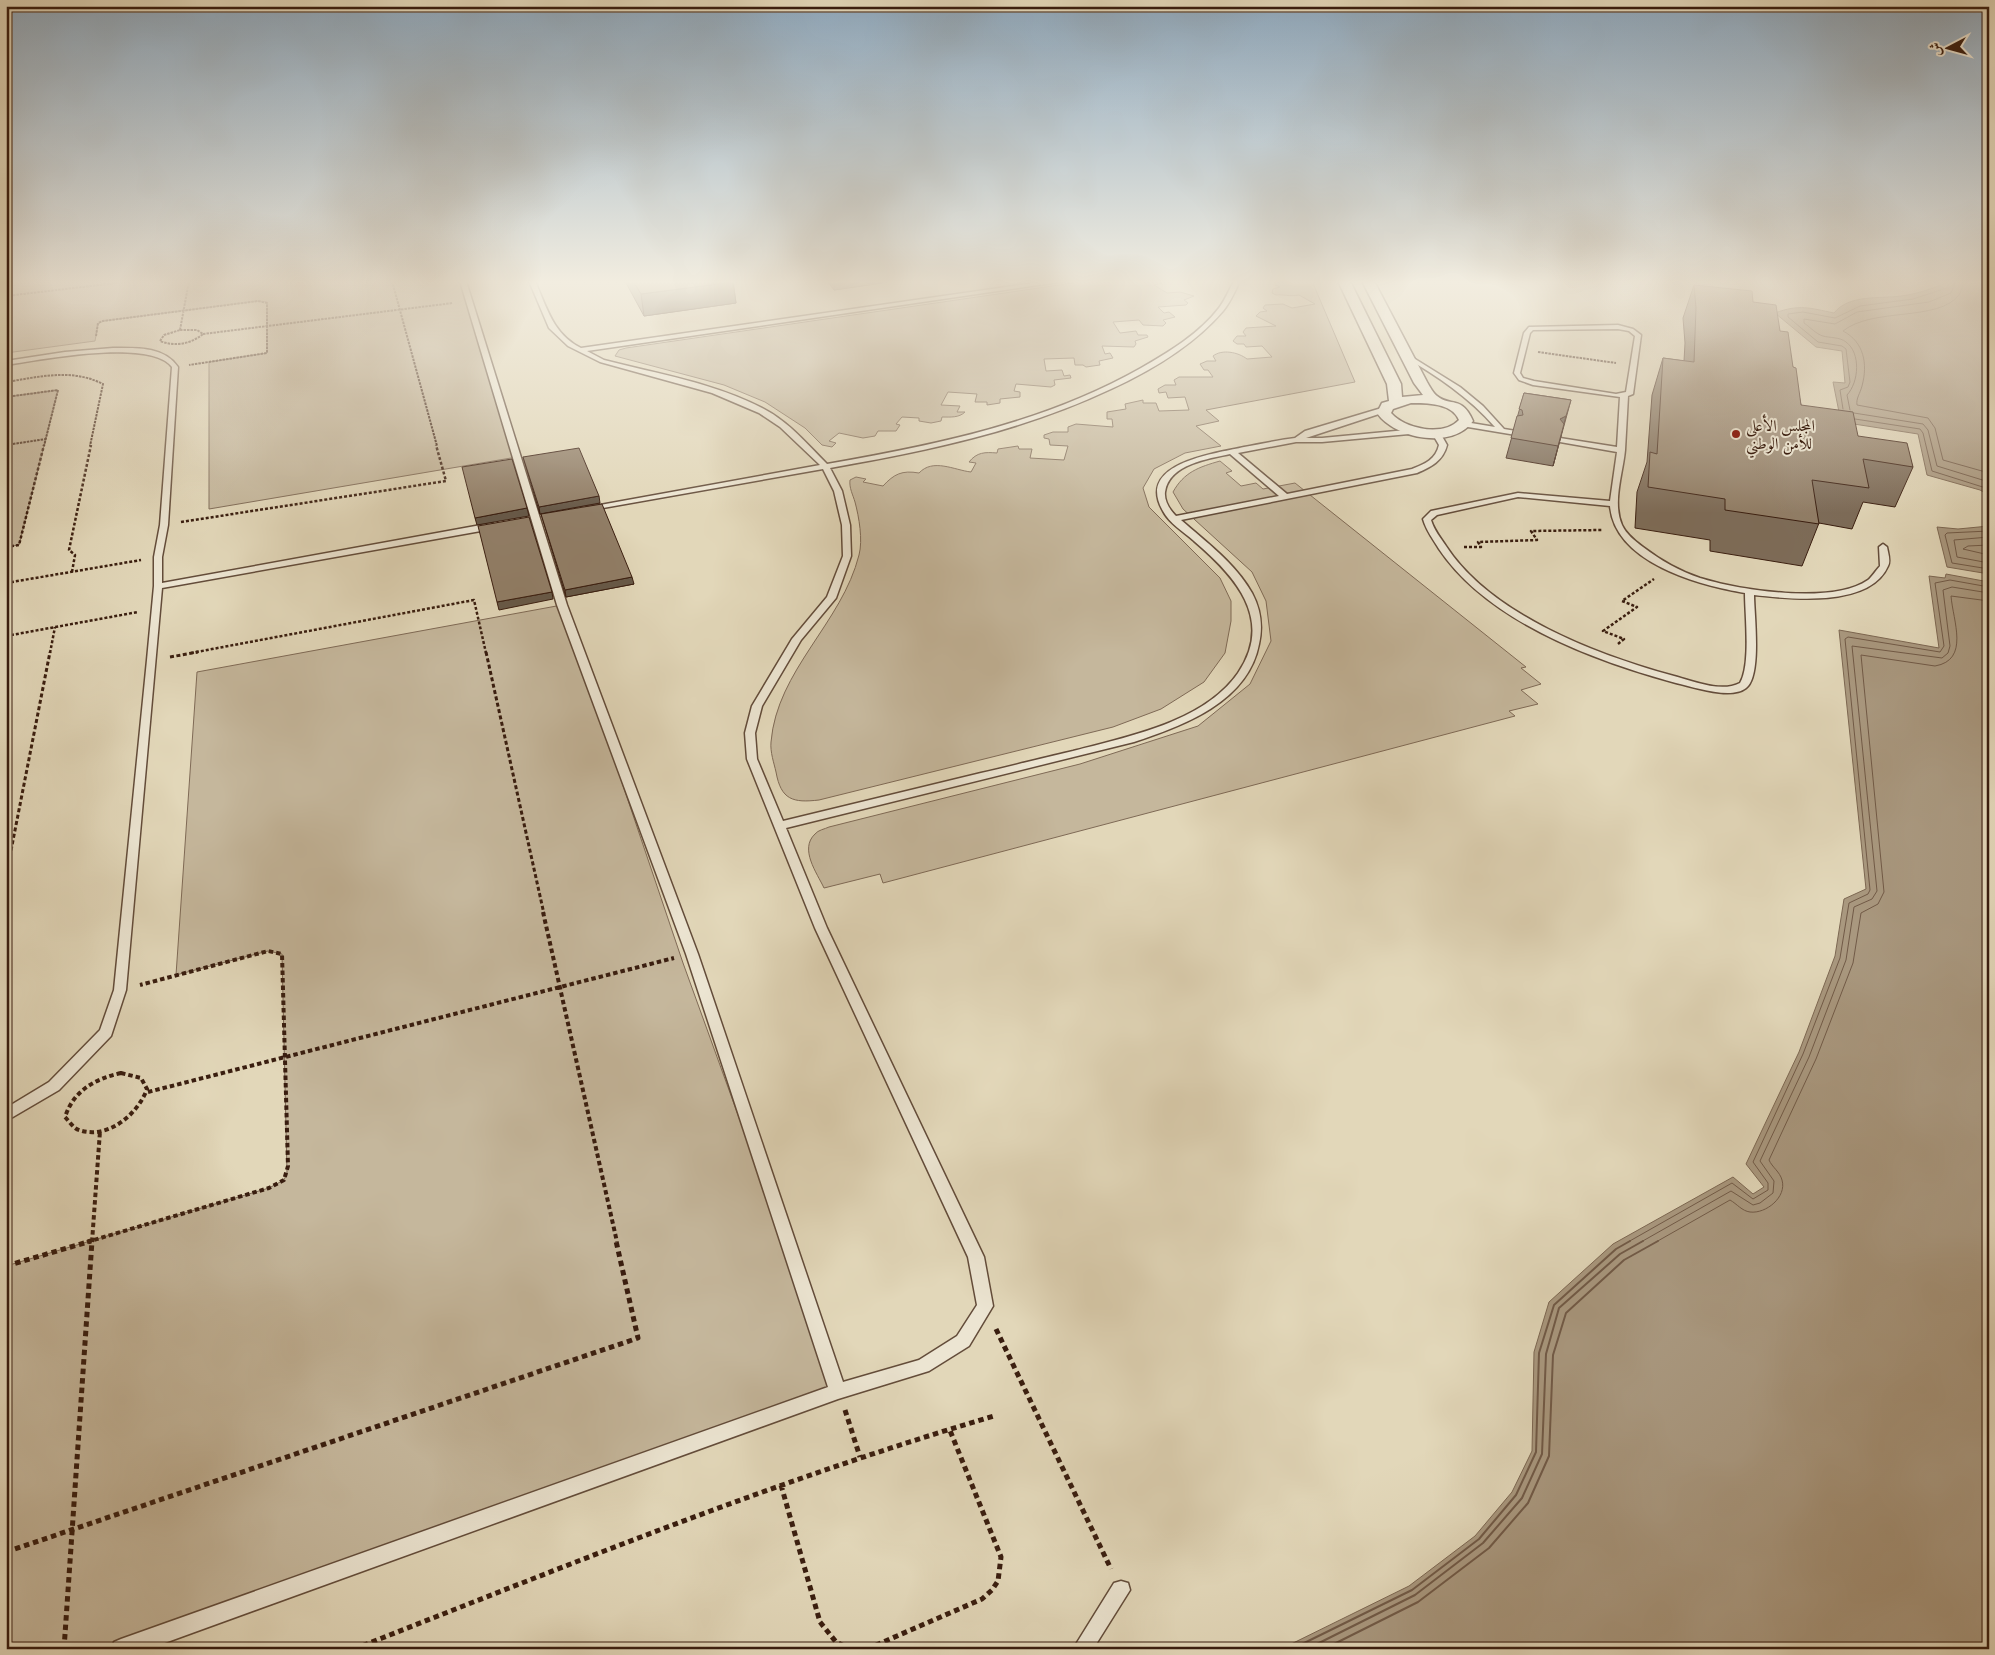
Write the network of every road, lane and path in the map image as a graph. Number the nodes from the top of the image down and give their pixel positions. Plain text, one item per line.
1 (36, 358) edge
2 (167, 358) edge
3 (233, 358) edge
4 (412, 358) edge
5 (487, 358) edge
6 (599, 358) edge
7 (1162, 358) edge
8 (1381, 358) edge
9 (1408, 358) edge
10 (1411, 358) edge
11 (1520, 358) edge
12 (1583, 358) edge
13 (1635, 358) edge
14 (6, 362) edge
15 (1634, 365) junction
16 (175, 367) junction
17 (6, 382) edge
18 (1624, 396) junction
19 (6, 398) edge
20 (1434, 401) junction
21 (1391, 406) junction
22 (1465, 424) junction
23 (1326, 428) junction
24 (1417, 431) junction
25 (1502, 431) junction
26 (1436, 433) junction
27 (1513, 433) edge
28 (1340, 438) junction
29 (46, 439) junction
30 (1297, 440) junction
31 (1560, 440) edge
32 (6, 445) edge
33 (1621, 450) junction
34 (1232, 452) junction
35 (826, 467) junction
36 (1286, 497) junction
37 (1615, 504) junction
38 (584, 510) edge
39 (1174, 519) junction
40 (164, 525) junction
41 (497, 525) edge
42 (1623, 530) junction
43 (6, 547) edge
44 (1443, 547) junction
45 (1882, 548) dead end
46 (158, 557) junction
47 (1670, 568) junction
48 (72, 572) junction
49 (6, 584) edge
50 (158, 586) junction
51 (1748, 592) junction
52 (156, 609) junction
53 (55, 627) junction
54 (6, 636) edge
55 (1601, 656) junction
56 (152, 660) junction
57 (779, 826) junction
58 (6, 876) edge
59 (692, 954) junction
60 (560, 987) junction
61 (120, 990) junction
62 (284, 1057) junction
63 (148, 1092) junction
64 (6, 1115) edge
65 (100, 1131) junction
66 (92, 1241) junction
67 (6, 1266) edge
68 (985, 1306) junction
69 (838, 1391) junction
70 (994, 1416) dead end
71 (949, 1428) junction
72 (860, 1457) junction
73 (781, 1485) junction
74 (71, 1528) junction
75 (6, 1552) edge
76 (1121, 1590) joint
77 (64, 1649) edge
78 (121, 1649) edge
79 (354, 1649) edge
80 (850, 1649) edge
81 (867, 1649) edge
82 (1082, 1649) edge

1 - 14 lane
2 - 16 lane
3 - 16 path
4 - 40 path
5 - 59 lane
6 - 35 lane
7 - 35 lane
8 - 21 street
9 - 20 street
10 - 25 lane
11 - 18 lane
12 - 15 path
13 - 15 lane
15 - 18 lane
16 - 40 lane
17 - 48 path
18 - 33 lane
19 - 29 path
20 - 21 street
20 - 22 street
21 - 23 lane
21 - 24 street
22 - 25 lane
22 - 26 street
23 - 28 lane
23 - 30 lane
24 - 26 street
24 - 28 lane
25 - 27 lane
26 - 36 lane
28 - 30 lane
29 - 32 path
29 - 43 path
30 - 34 lane
31 - 33 lane
33 - 37 lane
34 - 36 lane
34 - 39 lane
35 - 38 lane
35 - 57 lane
36 - 39 lane
37 - 42 lane
37 - 44 lane
39 - 57 lane
40 - 46 lane
41 - 50 lane
42 - 44 path
42 - 47 lane
44 - 55 lane
45 - 51 lane
46 - 48 path
46 - 50 lane
47 - 51 lane
47 - 55 path
48 - 49 path
50 - 52 lane
51 - 55 lane
52 - 53 path
52 - 56 lane
53 - 54 path
53 - 58 path
56 - 60 path
56 - 61 lane
57 - 68 lane
59 - 60 path
59 - 69 lane
60 - 62 path
60 - 74 path
61 - 62 path
61 - 64 lane
62 - 63 path
62 - 66 path
63 - 65 path
63 - 65 path
65 - 66 path
66 - 67 path
66 - 74 path
68 - 69 lane
68 - 76 path
69 - 72 path
69 - 78 lane
70 - 71 path
71 - 72 path
71 - 81 path
72 - 73 path
73 - 79 path
73 - 80 path
74 - 75 path
74 - 77 path
76 - 82 lane

